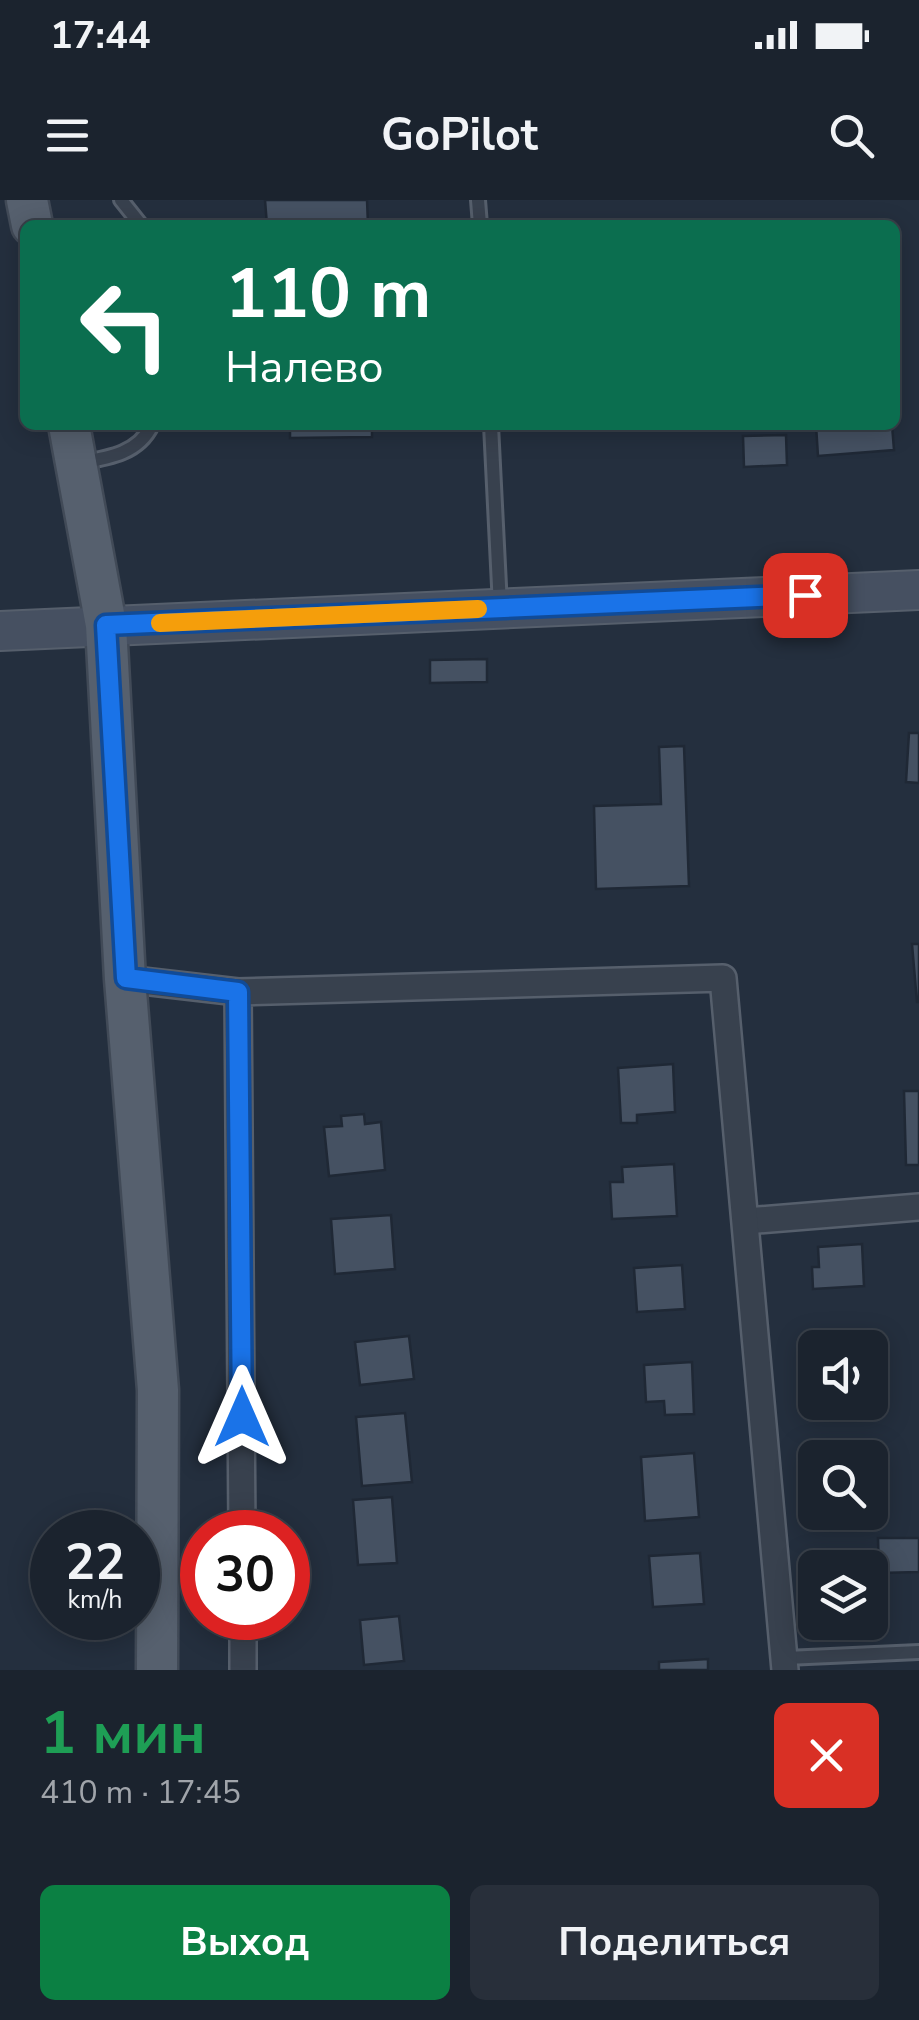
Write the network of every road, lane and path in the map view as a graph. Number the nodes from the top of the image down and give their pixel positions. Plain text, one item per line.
1 (121, 200) edge
2 (137, 220) edge
3 (150, 430) edge
4 (491, 430) edge
5 (72, 444) edge
6 (919, 590) edge
7 (500, 608) junction
8 (106, 625) junction
9 (0, 631) edge
10 (126, 978) junction
11 (238, 992) junction
12 (919, 1207) edge
13 (746, 1221) junction
14 (242, 1510) edge
15 (243, 1640) edge
16 (919, 1652) edge
17 (786, 1664) edge
18 (157, 1670) edge
19 (244, 1670) edge

1 - 2 lane
3 - 5 lane
4 - 7 lane
5 - 8 main road
6 - 7 street
7 - 8 street
8 - 9 street
8 - 10 main road
10 - 11 street
10 - 18 main road
11 - 13 street
11 - 14 street
12 - 13 street
13 - 17 street
15 - 19 street
16 - 17 lane

